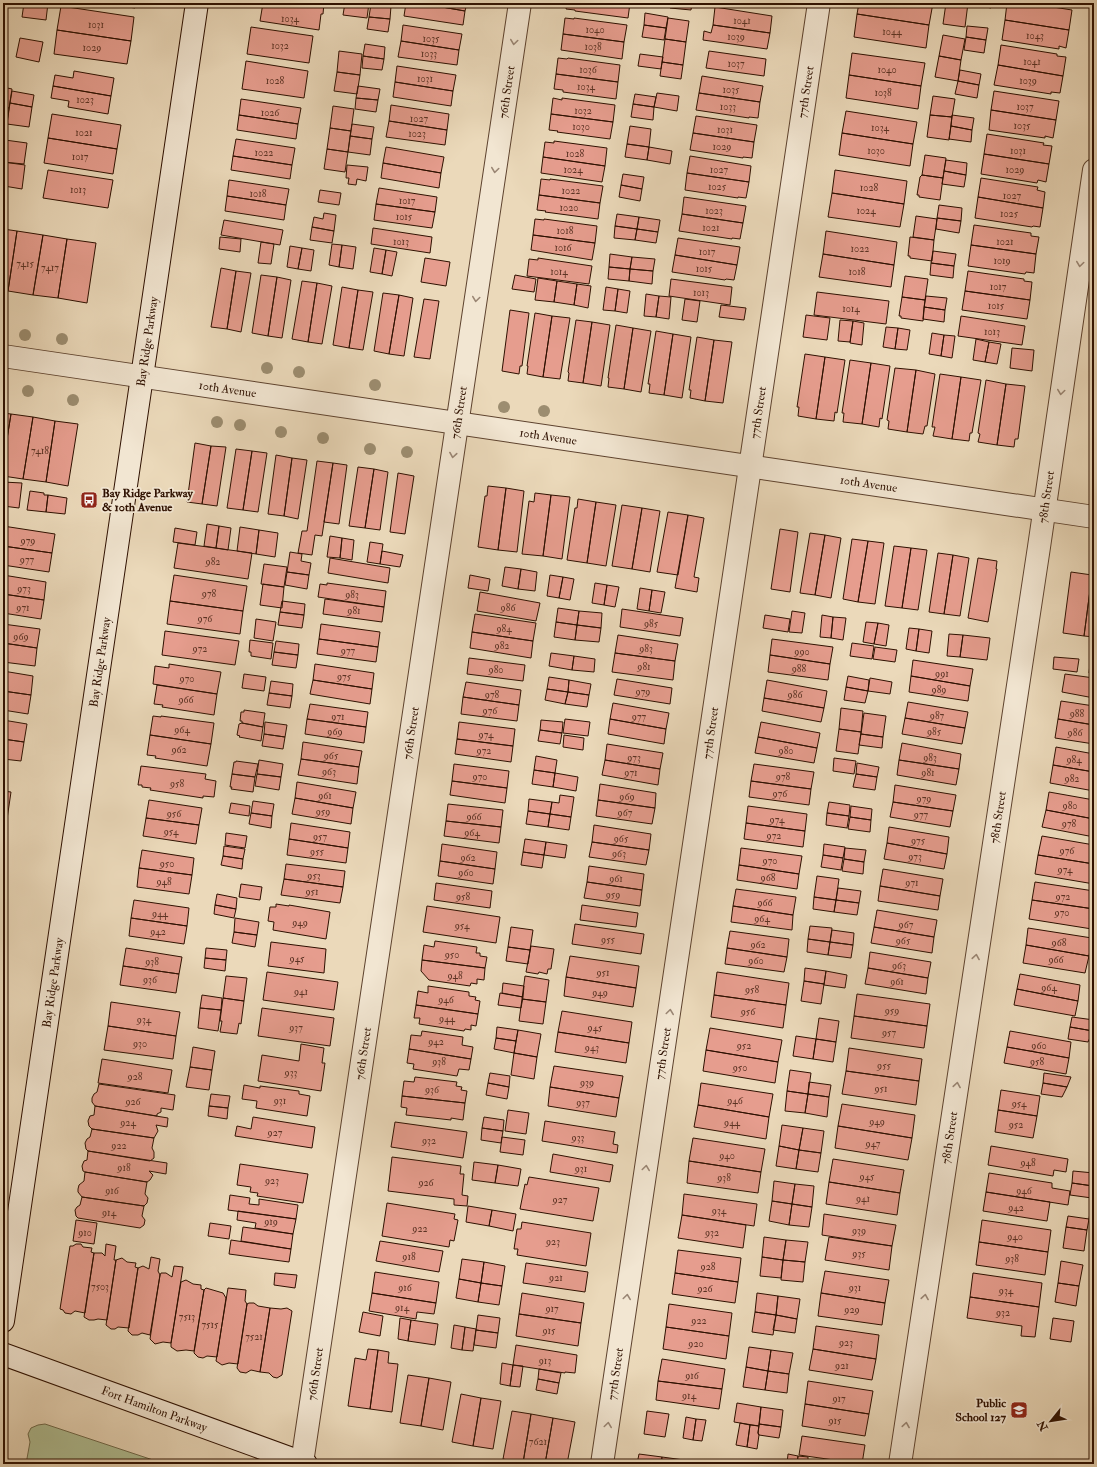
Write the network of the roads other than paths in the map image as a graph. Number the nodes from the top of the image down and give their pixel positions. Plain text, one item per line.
1 (197, 3) edge
2 (520, 3) edge
3 (819, 3) edge
4 (1094, 170) edge
5 (3, 356) edge
6 (142, 376) junction
7 (458, 423) junction
8 (751, 466) junction
9 (1044, 510) junction
10 (1094, 517) edge
11 (3, 1321) edge
12 (3, 1354) edge
13 (304, 1463) edge
14 (602, 1464) edge
15 (900, 1464) edge

1 - 6 street, Bay Ridge Parkway
2 -> 7 street, 76th Street
3 - 8 street, 77th Street
4 -> 9 street, 78th Street
5 - 6 street, 10th Avenue
6 - 7 street, 10th Avenue
6 - 11 street, Bay Ridge Parkway
7 - 8 street, 10th Avenue
7 -> 13 street, 76th Street
8 - 9 street, 10th Avenue
14 -> 8 street, 77th Street
9 - 10 street, 10th Avenue
15 -> 9 street, 78th Street
12 - 13 street, Fort Hamilton Parkway

